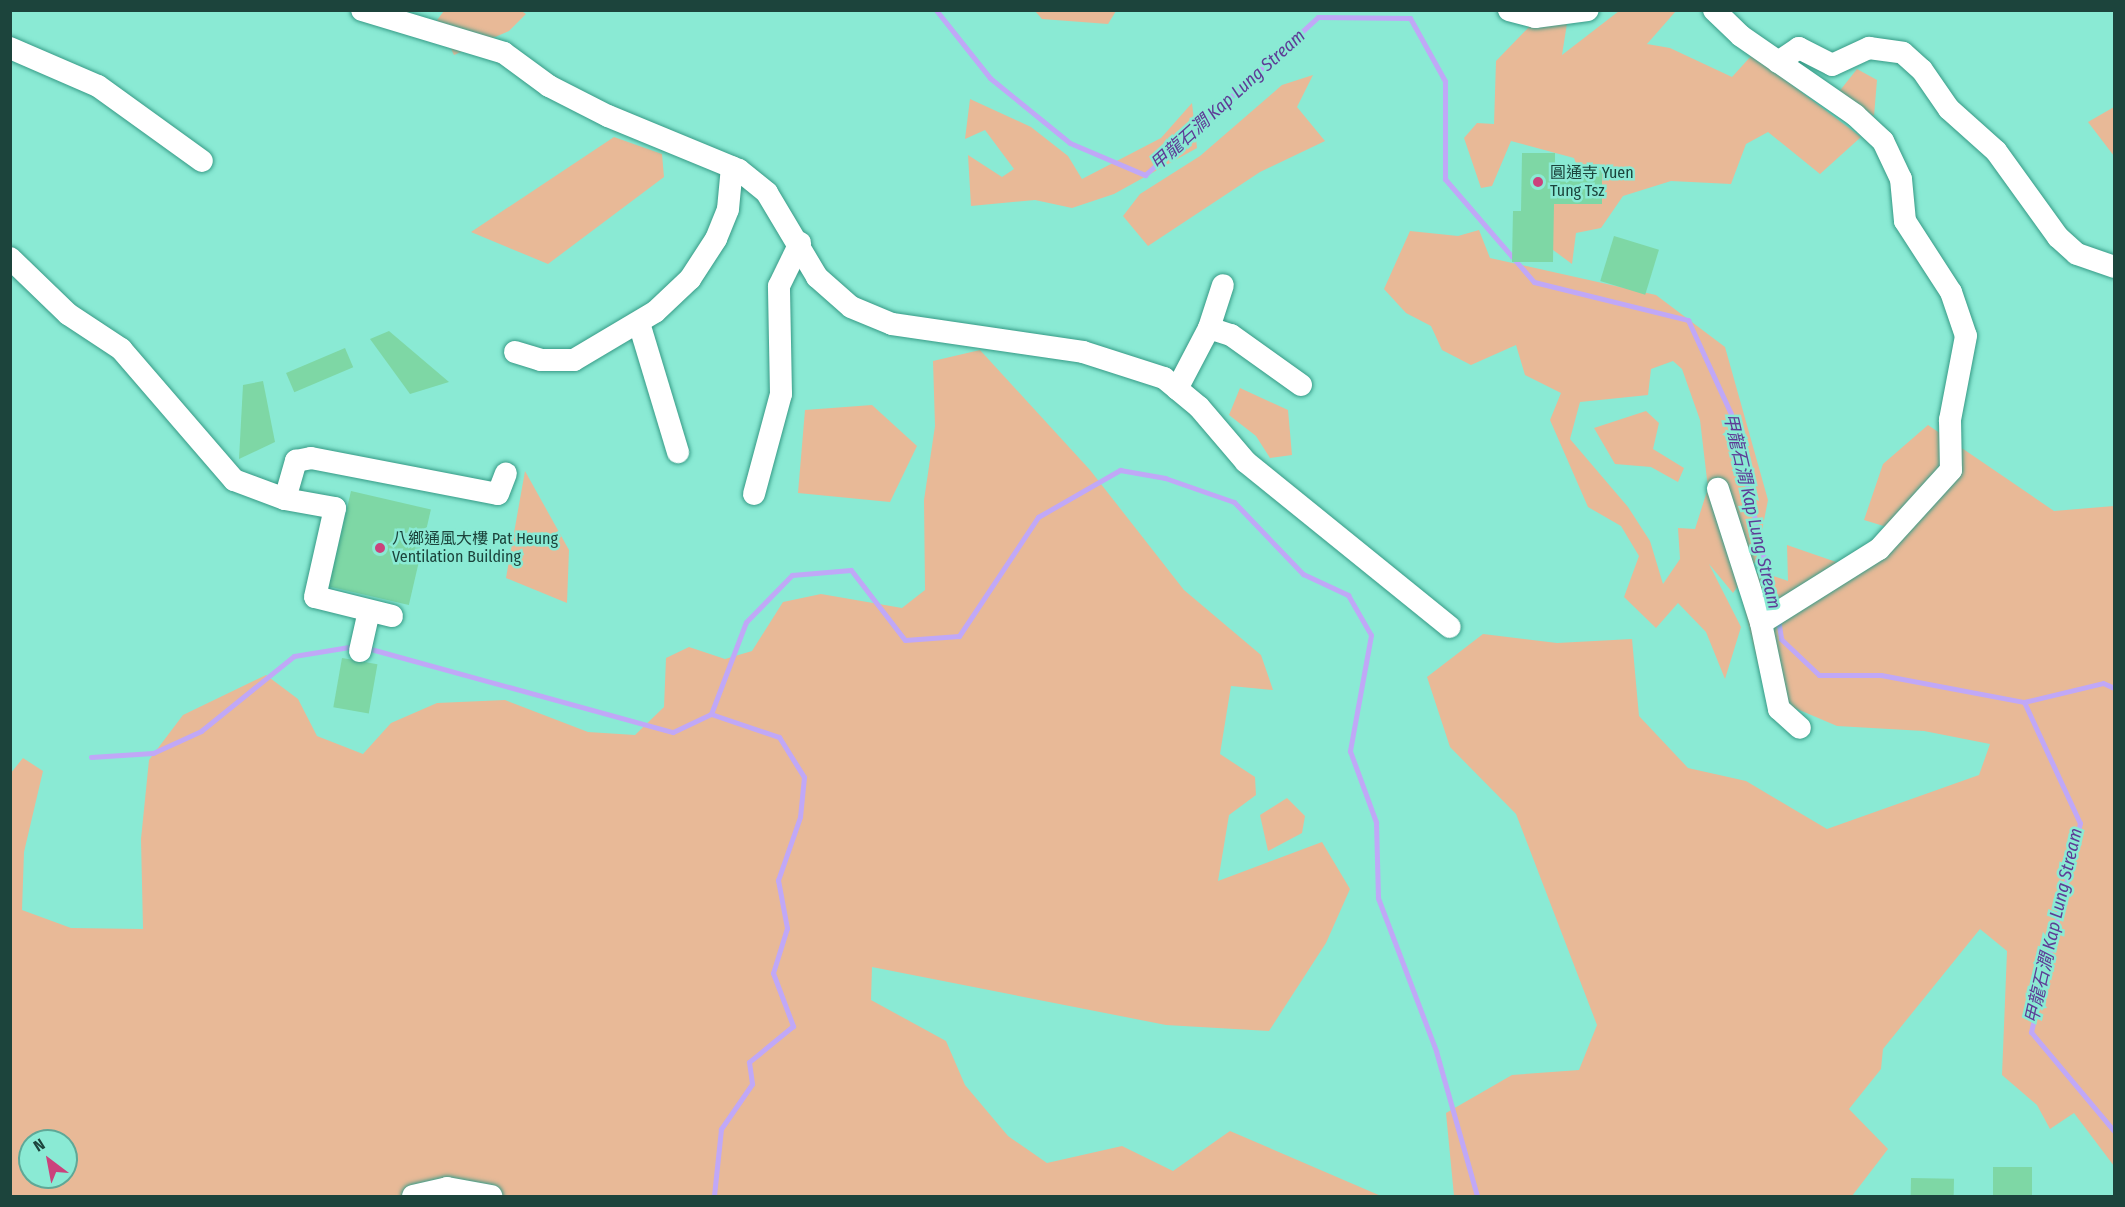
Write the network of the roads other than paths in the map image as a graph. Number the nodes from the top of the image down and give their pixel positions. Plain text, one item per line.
1 (362, 10) edge
2 (1509, 10) edge
3 (1588, 10) edge
4 (1714, 10) edge
5 (10, 48) edge
6 (1778, 62) junction
7 (202, 161) dead end
8 (732, 167) junction
9 (800, 243) junction
10 (10, 258) edge
11 (2115, 267) edge
12 (1223, 285) dead end
13 (639, 323) junction
14 (1209, 328) junction
15 (515, 352) dead end
16 (1301, 385) dead end
17 (1178, 389) junction
18 (678, 452) dead end
19 (506, 473) dead end
20 (1718, 489) dead end
21 (754, 494) dead end
22 (285, 499) junction
23 (369, 611) junction
24 (392, 616) dead end
25 (1771, 617) junction
26 (1450, 627) dead end
27 (360, 651) dead end
28 (1800, 728) dead end
29 (413, 1197) edge
30 (491, 1197) edge

1 - 8 street
2 - 3 street
4 - 6 street
5 - 7 street
6 - 11 street
6 - 25 street
8 - 9 street
8 - 13 street
9 - 17 street
9 - 21 street
10 - 22 street
12 - 14 street
13 - 15 street
13 - 18 street
14 - 16 street
14 - 17 street
17 - 26 street
19 - 22 street
20 - 25 street
22 - 23 street
23 - 24 street
23 - 27 street
25 - 28 street
29 - 30 street

